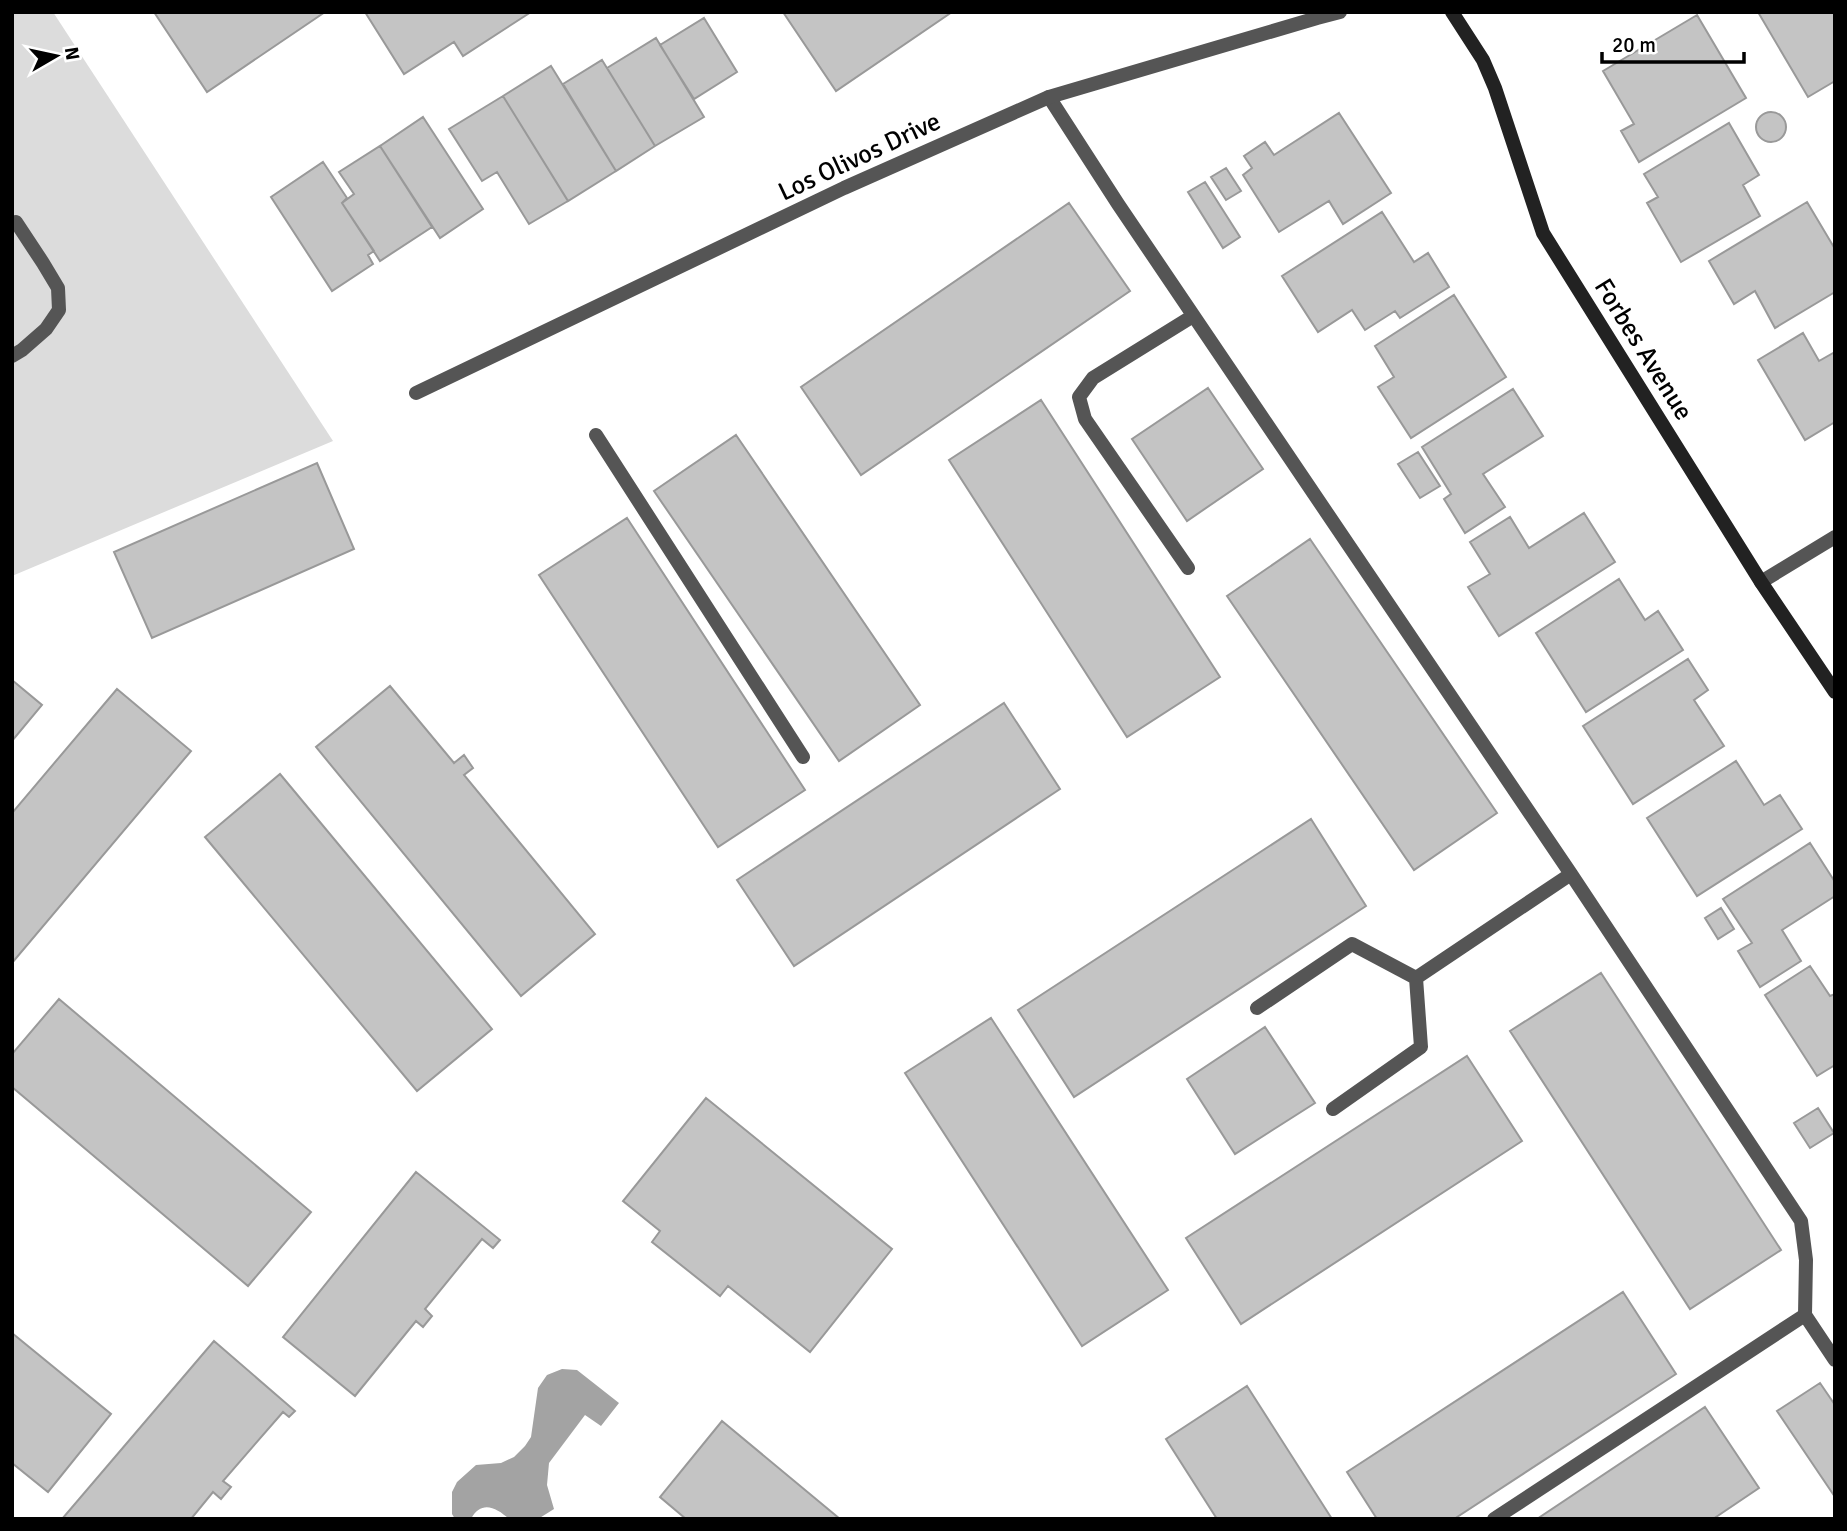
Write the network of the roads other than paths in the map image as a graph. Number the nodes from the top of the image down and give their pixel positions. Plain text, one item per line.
1 (1340, 12) edge
2 (1452, 12) edge
3 (1049, 97) junction
4 (16, 222) dead end
5 (1193, 316) junction
6 (12, 356) edge
7 (416, 393) dead end
8 (596, 435) dead end
9 (1835, 537) edge
10 (1188, 568) dead end
11 (1761, 582) junction
12 (1835, 692) edge
13 (803, 757) dead end
14 (1571, 874) junction
15 (1416, 978) junction
16 (1257, 1008) dead end
17 (1333, 1109) dead end
18 (1805, 1315) junction
19 (1835, 1360) edge
20 (1494, 1519) edge

1 - 3 street, Los Olivos Drive
2 - 11 street, Forbes Avenue
3 - 5 street
3 - 7 street, Los Olivos Drive
4 - 6 street
5 - 10 street
5 - 14 street
8 - 13 street
9 - 11 street
11 - 12 street, Forbes Avenue
14 - 15 street
14 - 18 street
15 - 16 street
15 - 17 street
18 - 19 street
18 - 20 street

